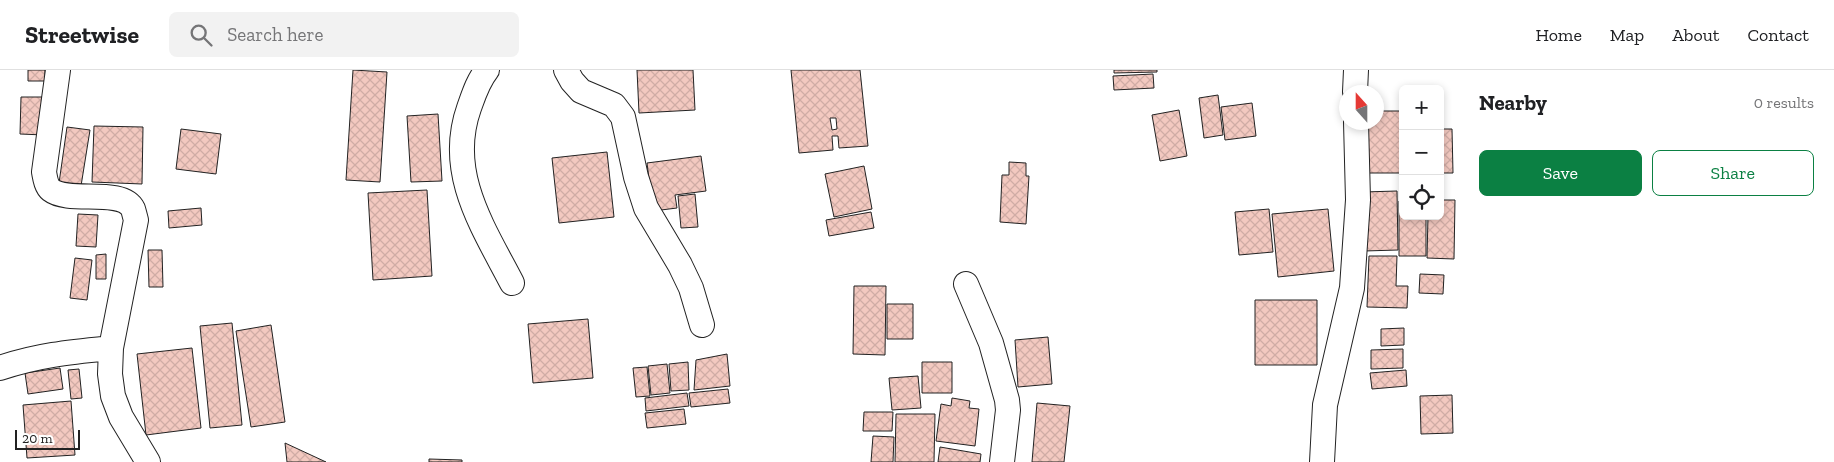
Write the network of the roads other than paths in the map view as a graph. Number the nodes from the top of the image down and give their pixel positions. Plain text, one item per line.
1 (58, 70) edge
2 (487, 70) edge
3 (566, 70) edge
4 (1356, 70) edge
5 (1356, 85) edge
6 (1356, 130) edge
7 (512, 283) dead end
8 (966, 284) dead end
9 (702, 325) dead end
10 (111, 348) junction
11 (0, 368) edge
12 (148, 462) edge
13 (1002, 462) edge
14 (1322, 462) edge

1 - 10 street
2 - 7 street
3 - 9 street
4 - 5 street
6 - 14 street
8 - 13 street
10 - 11 street
10 - 12 street

